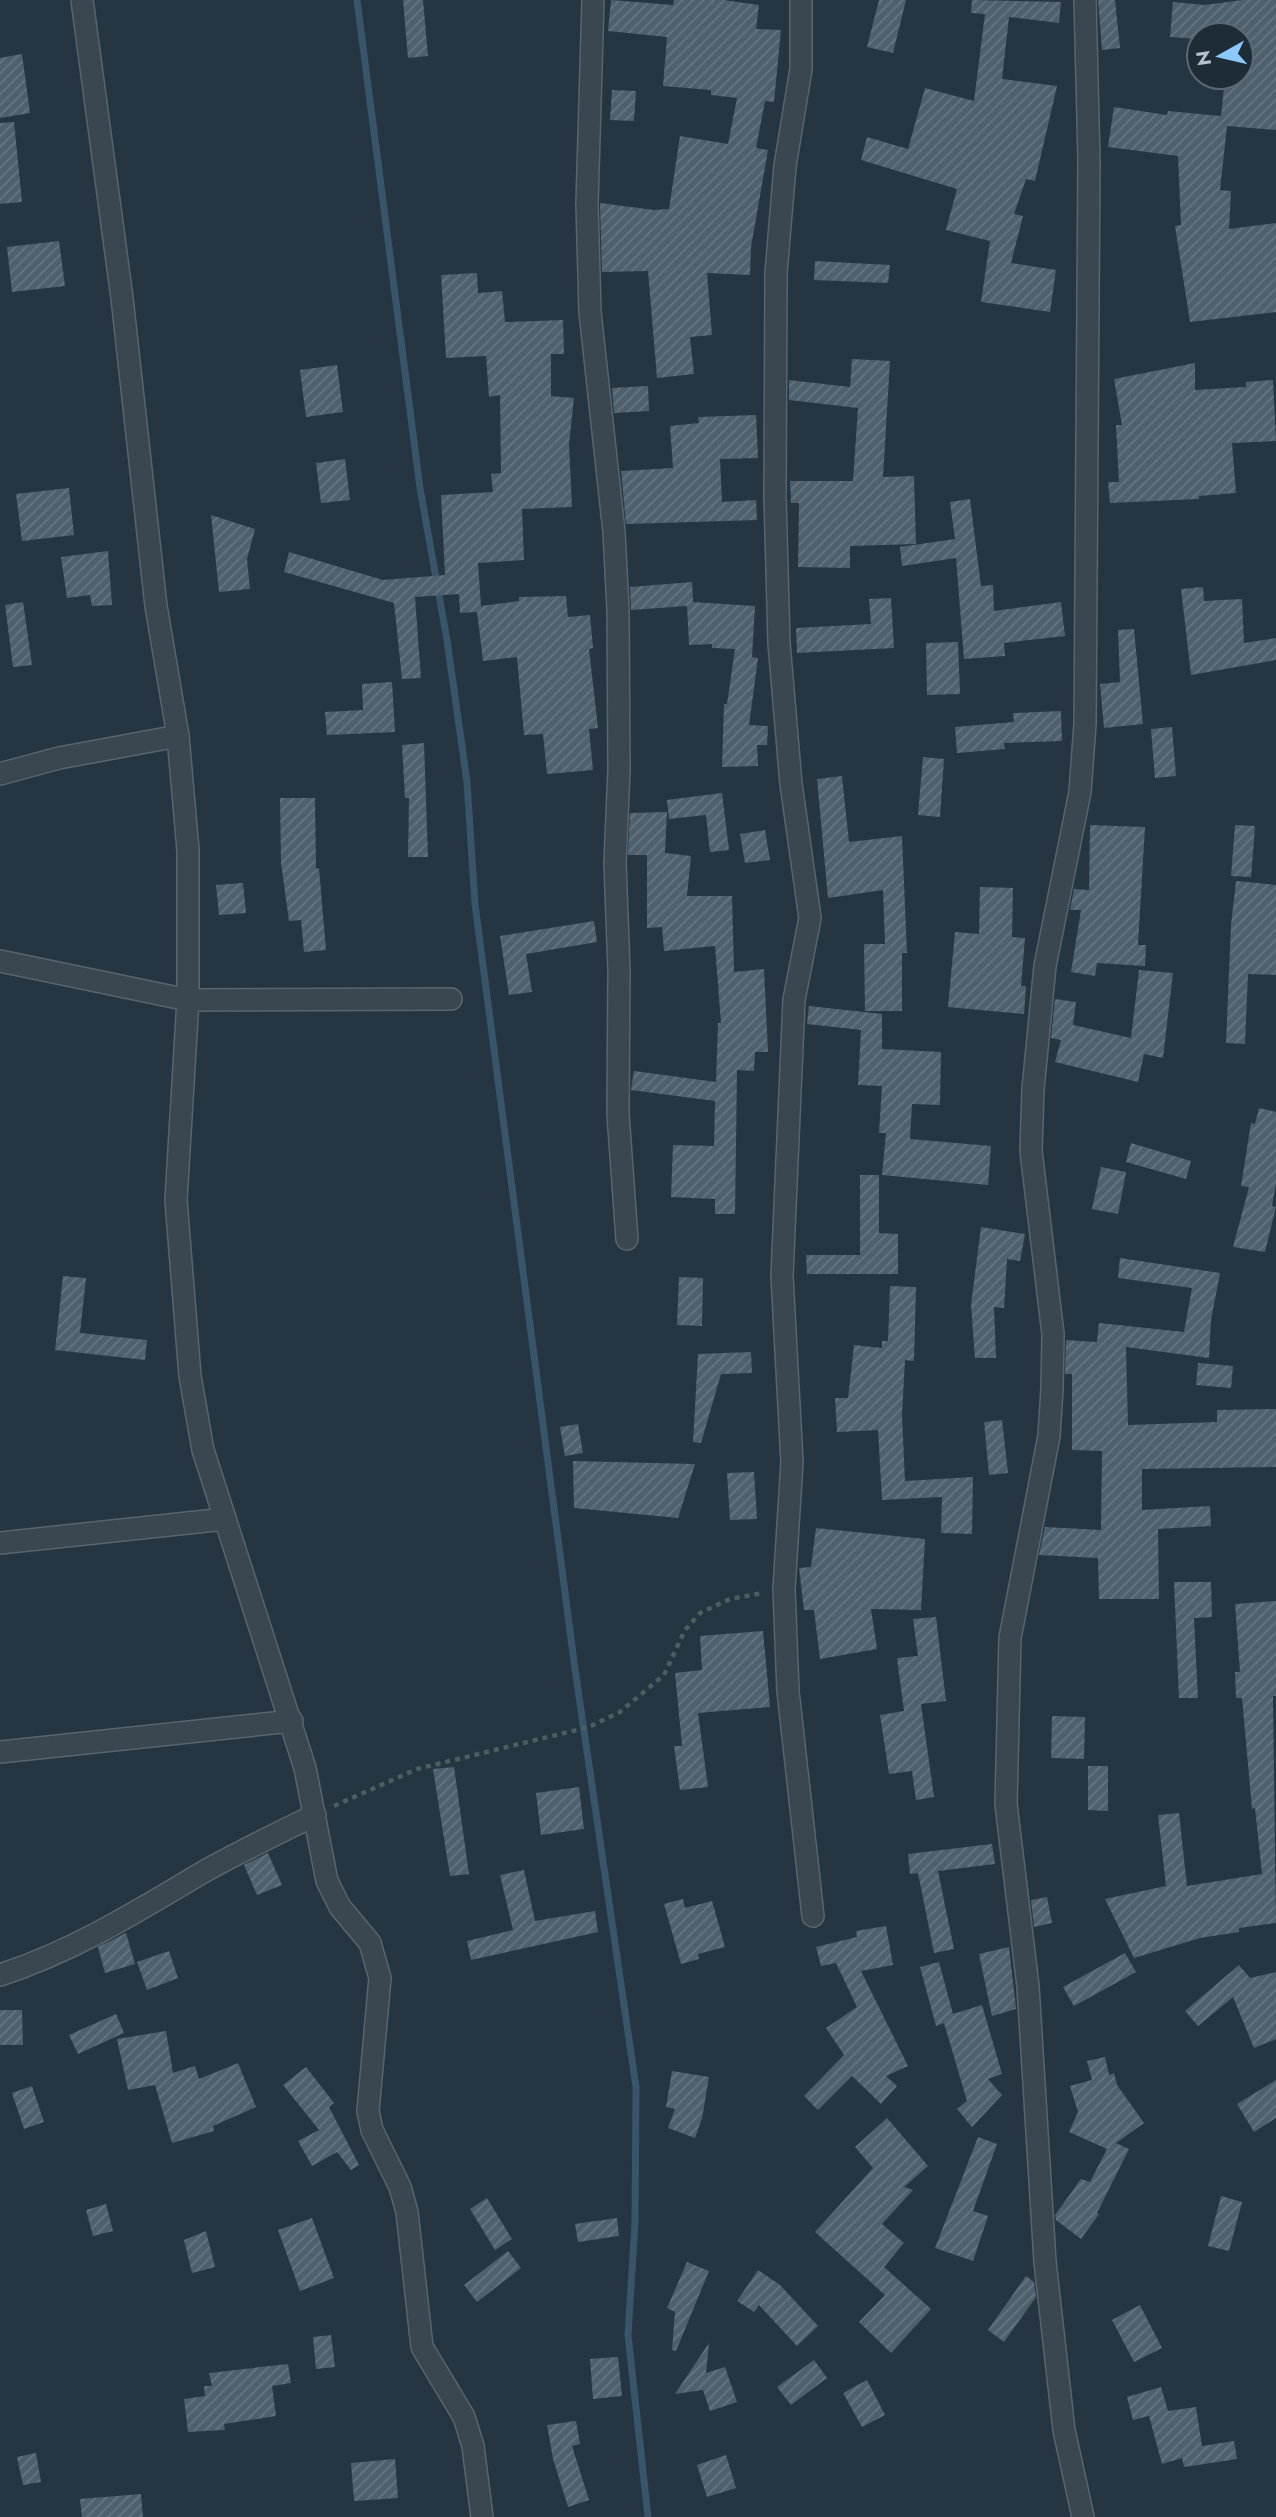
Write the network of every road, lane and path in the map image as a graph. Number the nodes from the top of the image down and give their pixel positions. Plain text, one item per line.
1 (82, 0) edge
2 (593, 0) edge
3 (801, 0) edge
4 (1085, 0) edge
5 (178, 736) junction
6 (0, 774) edge
7 (0, 961) edge
8 (451, 999) dead end
9 (188, 1000) junction
10 (627, 1239) dead end
11 (225, 1519) junction
12 (0, 1543) edge
13 (784, 1589) junction
14 (292, 1721) junction
15 (0, 1752) edge
16 (315, 1815) junction
17 (813, 1916) dead end
18 (0, 1975) edge
19 (482, 2517) edge
20 (1083, 2517) edge

1 - 5 street
2 - 10 street
3 - 13 street
4 - 20 street
5 - 6 street
5 - 9 street
7 - 9 street
8 - 9 street
9 - 11 street
11 - 12 street
11 - 14 street
13 - 16 path
13 - 17 street
14 - 15 street
14 - 16 street
16 - 18 street
16 - 19 street

